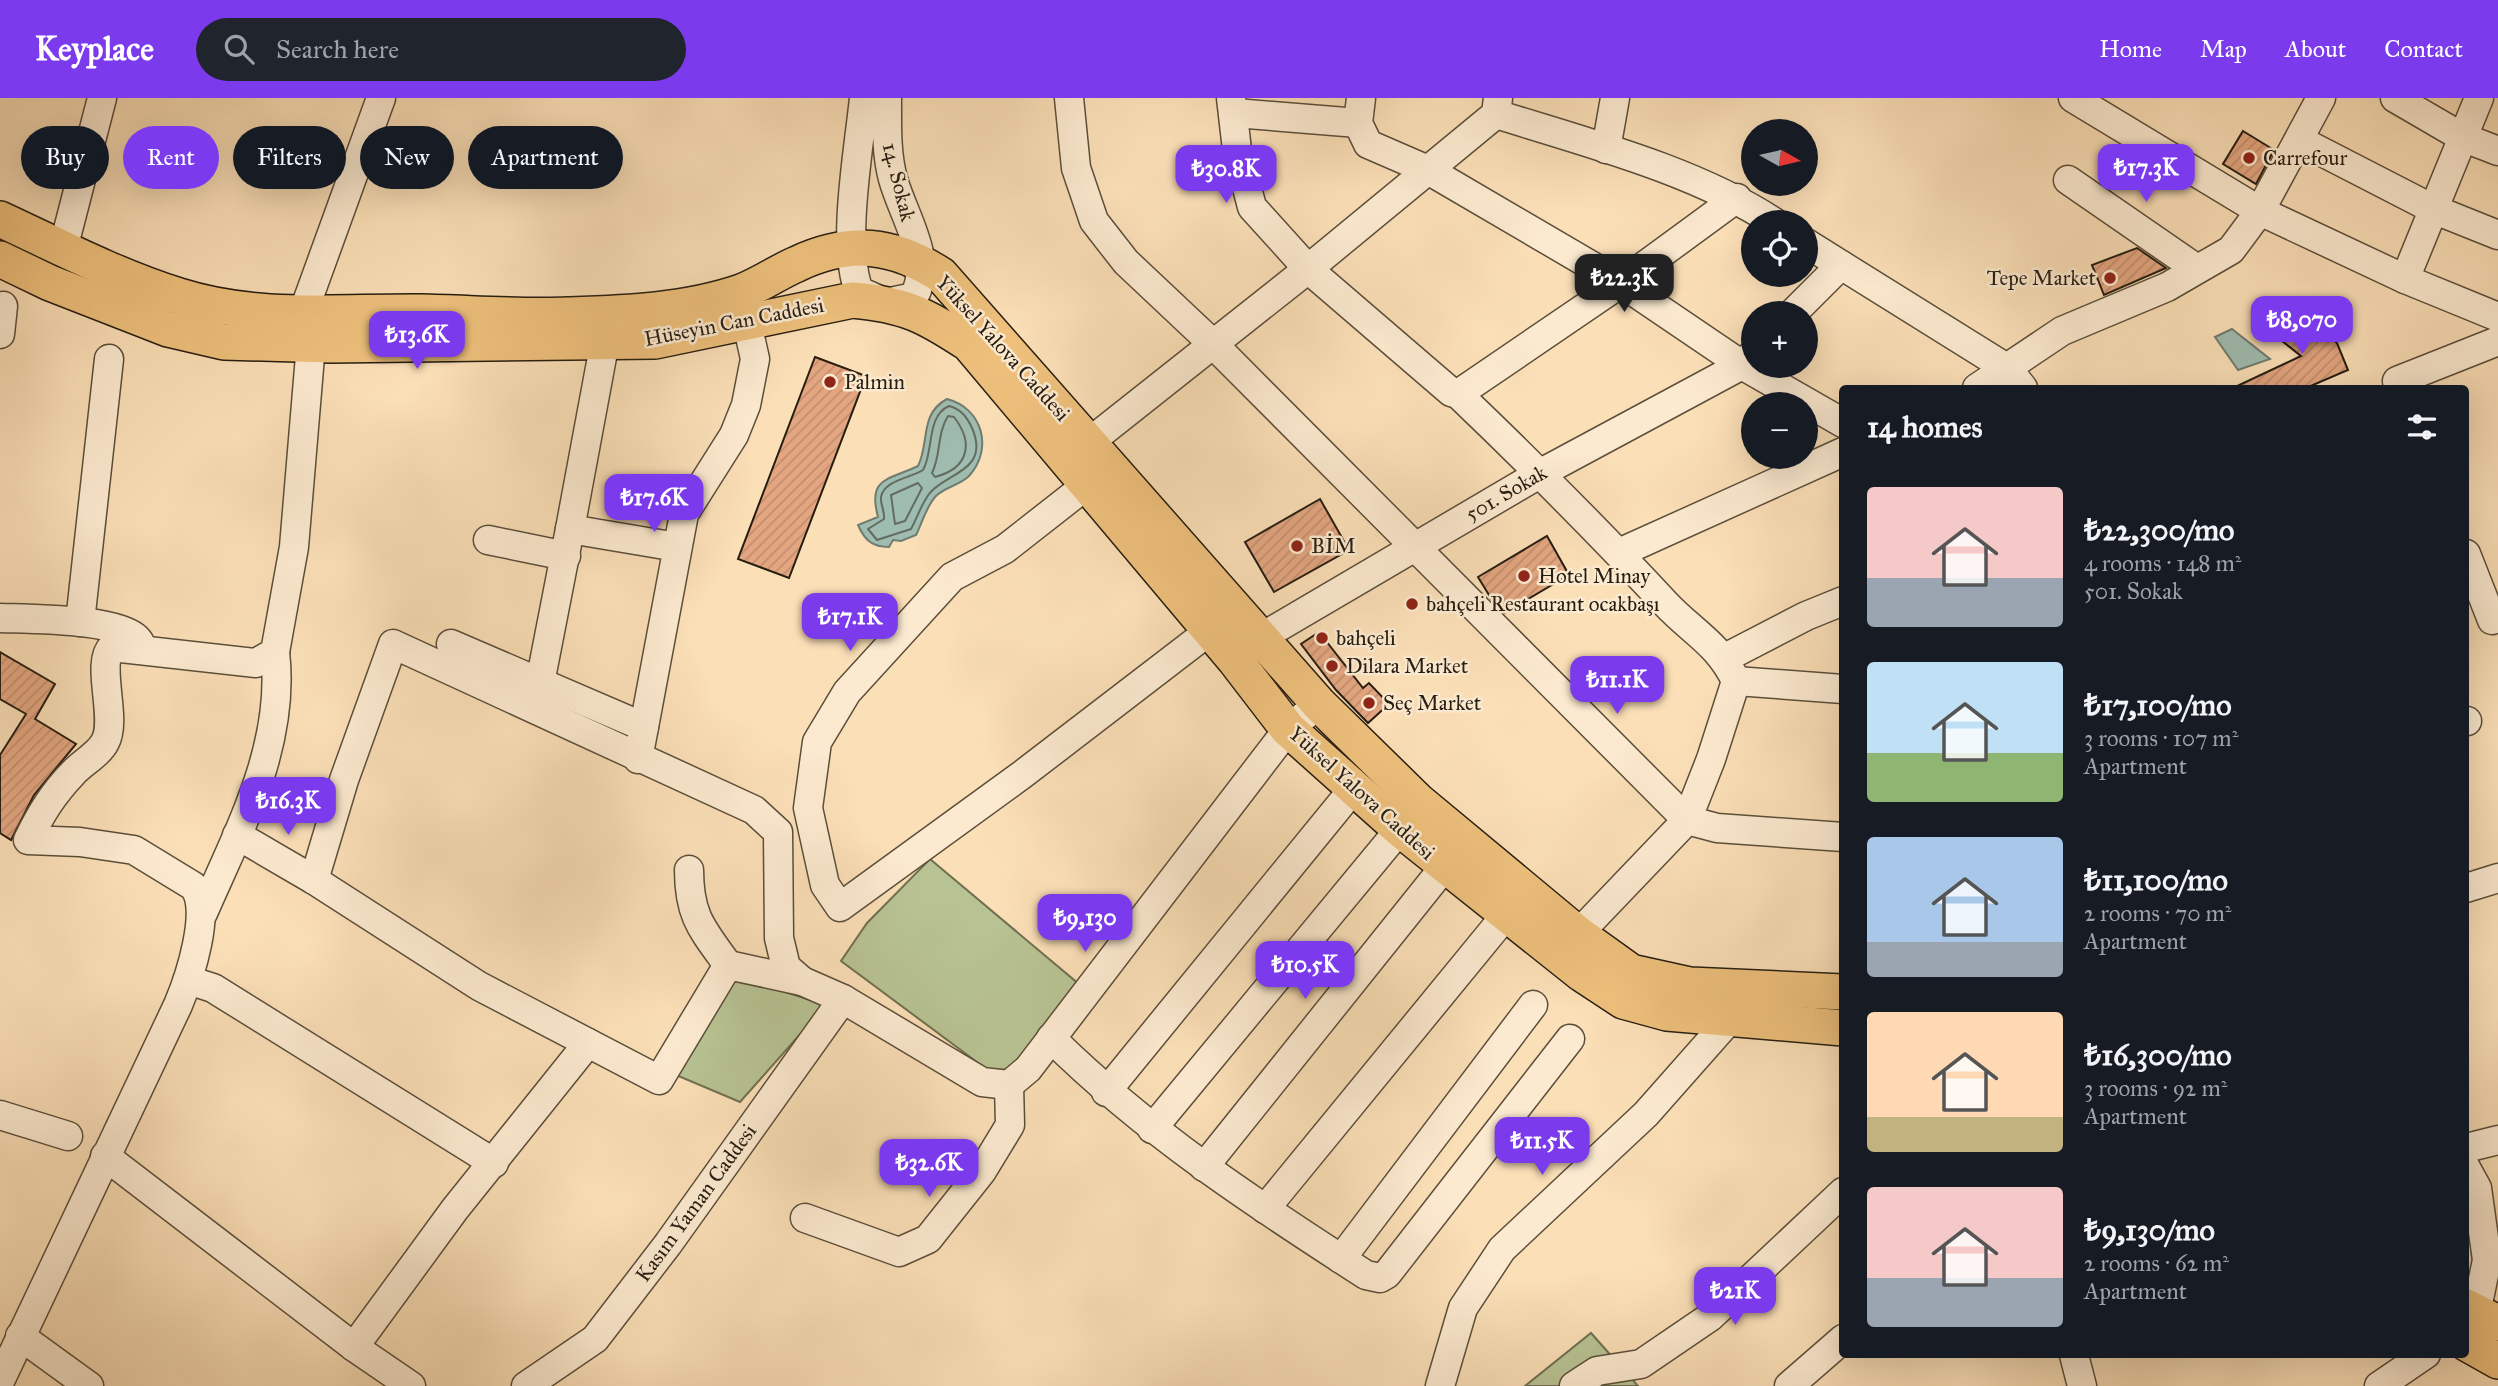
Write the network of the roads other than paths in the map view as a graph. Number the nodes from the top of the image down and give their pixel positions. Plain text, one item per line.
1 (102, 98) edge
2 (381, 98) edge
3 (864, 98) edge
4 (887, 98) edge
5 (1069, 98) edge
6 (1615, 98) edge
7 (2073, 98) edge
8 (2321, 98) edge
9 (2395, 98) edge
10 (2479, 98) edge
11 (1233, 105) edge
12 (1497, 106) edge
13 (1359, 111) edge
14 (2462, 137) junction
15 (2299, 140) junction
16 (1606, 149) junction
17 (2498, 151) edge
18 (1428, 170) junction
19 (2068, 180) dead end
20 (1737, 198) junction
21 (855, 199) junction
22 (2433, 209) junction
23 (1756, 210) edge
24 (2260, 211) junction
25 (0, 219) edge
26 (2498, 235) edge
27 (858, 247) junction
28 (64, 248) junction
29 (1818, 251) edge
30 (0, 259) edge
31 (800, 262) junction
32 (923, 264) junction
33 (1841, 265) junction
34 (1308, 269) junction
35 (2197, 269) junction
36 (2406, 279) junction
37 (1621, 283) junction
38 (869, 301) junction
39 (1805, 301) edge
40 (3, 306) dead end
41 (2498, 317) edge
42 (747, 323) junction
43 (307, 329) junction
44 (0, 334) edge
45 (605, 341) junction
46 (2498, 341) edge
47 (1212, 343) junction
48 (1741, 355) edge
49 (109, 359) dead end
50 (1741, 363) edge
51 (1776, 378) edge
52 (2016, 379) edge
53 (1990, 385) edge
54 (2399, 385) edge
55 (1458, 394) junction
56 (1839, 420) edge
57 (1087, 443) junction
58 (1839, 454) edge
59 (1541, 473) junction
60 (1088, 484) junction
61 (488, 540) dead end
62 (568, 542) junction
63 (677, 547) junction
64 (1413, 548) junction
65 (1619, 553) junction
66 (2469, 562) edge
67 (1839, 603) edge
68 (0, 618) edge
69 (2498, 618) edge
70 (80, 622) junction
71 (1208, 632) junction
72 (451, 644) dead end
73 (142, 649) junction
74 (1248, 649) junction
75 (275, 652) junction
76 (1730, 669) junction
77 (540, 683) junction
78 (1839, 688) edge
79 (1319, 704) junction
80 (644, 727) junction
81 (1289, 729) junction
82 (638, 759) junction
83 (1354, 788) junction
84 (1686, 820) junction
85 (1400, 830) junction
86 (237, 835) junction
87 (1839, 837) edge
88 (1445, 866) junction
89 (690, 870) dead end
90 (2498, 878) edge
91 (314, 880) junction
92 (2469, 887) edge
93 (203, 912) junction
94 (1506, 915) junction
95 (1578, 933) junction
96 (728, 965) junction
97 (188, 980) junction
98 (802, 981) junction
99 (1839, 992) edge
100 (844, 999) junction
101 (1533, 1005) dead end
102 (1730, 1019) junction
103 (1839, 1028) edge
104 (1051, 1038) junction
105 (1570, 1039) dead end
106 (588, 1043) junction
107 (1009, 1085) junction
108 (1106, 1092) junction
109 (0, 1115) edge
110 (1152, 1129) junction
111 (68, 1136) dead end
112 (2498, 1140) edge
113 (2469, 1147) edge
114 (105, 1156) junction
115 (494, 1163) junction
116 (1204, 1167) junction
117 (2469, 1173) edge
118 (1839, 1196) edge
119 (1265, 1209) junction
120 (805, 1218) dead end
121 (1341, 1259) junction
122 (2476, 1322) edge
123 (20, 1336) junction
124 (1839, 1343) edge
125 (354, 1347) junction
126 (2075, 1358) edge
127 (2420, 1358) edge
128 (2498, 1362) edge
129 (0, 1381) edge
130 (534, 1384) edge
131 (89, 1386) edge
132 (411, 1386) edge
133 (1440, 1386) edge
134 (1574, 1386) edge
135 (1789, 1386) edge
136 (2082, 1386) edge
137 (2379, 1386) edge

1 - 28 street
2 - 43 street
3 - 21 street
4 - 32 street, 14. Sokak
5 - 47 street
6 - 16 street
7 - 24 street
8 - 15 street
9 - 14 street
10 - 14 street
11 - 13 street
11 - 34 street
12 - 16 street
12 - 18 street
13 - 18 street
14 - 17 street
14 - 22 street
15 - 22 street
15 - 24 street
16 - 20 street
18 - 34 street
18 - 37 street
19 - 35 street
20 - 23 street
20 - 37 street
21 - 27 street
21 - 31 street
22 - 26 street
22 - 36 street
24 - 35 street
24 - 36 street
25 - 28 main road, Hüseyin Can Caddesi
27 - 31 main road, Hüseyin Can Caddesi
27 - 32 main road, Yüksel Yalova Caddesi
27 - 38 street
28 - 43 main road, Hüseyin Can Caddesi
29 - 33 street
30 - 43 main road, Hüseyin Can Caddesi
31 - 43 main road, Hüseyin Can Caddesi
32 - 38 street
32 - 57 main road, Yüksel Yalova Caddesi
33 - 39 street
33 - 52 street
34 - 47 street
34 - 55 street
35 - 52 street
36 - 41 street
37 - 48 street
37 - 55 street
38 - 42 main road, Hüseyin Can Caddesi
38 - 60 main road, Yüksel Yalova Caddesi
40 - 44 street
42 - 45 main road, Hüseyin Can Caddesi
42 - 63 street
43 - 45 main road, Hüseyin Can Caddesi
43 - 75 street
45 - 62 street
46 - 54 street
47 - 57 street
47 - 64 street
49 - 70 street
50 - 59 street, 501. Sokak
51 - 56 street
52 - 53 street
55 - 59 street
57 - 74 main road, Yüksel Yalova Caddesi
58 - 65 street
59 - 64 street, 501. Sokak
59 - 65 street
60 - 71 main road, Yüksel Yalova Caddesi
60 - 71 street
61 - 62 street
62 - 63 street
62 - 77 street
63 - 80 street
64 - 74 street, 501. Sokak
64 - 84 street
65 - 76 street
66 - 69 street
67 - 76 street
68 - 70 street
70 - 73 street
71 - 74 main road, Yüksel Yalova Caddesi
72 - 77 street
73 - 75 street
73 - 93 street
74 - 79 main road, Yüksel Yalova Caddesi
74 - 81 main road, Yüksel Yalova Caddesi
75 - 86 street
76 - 78 street
76 - 84 street
77 - 80 street
79 - 81 street
79 - 95 main road, Yüksel Yalova Caddesi
80 - 82 street
81 - 83 main road, Yüksel Yalova Caddesi
81 - 104 street
82 - 91 street
82 - 98 street
83 - 85 main road, Yüksel Yalova Caddesi
83 - 108 street
84 - 87 street
84 - 95 street
85 - 88 main road, Yüksel Yalova Caddesi
85 - 110 street
86 - 91 street
86 - 93 street
88 - 94 main road, Yüksel Yalova Caddesi
88 - 116 street
89 - 96 street
90 - 92 street
91 - 106 street
93 - 97 street
94 - 102 main road, Yüksel Yalova Caddesi
94 - 119 street
95 - 99 main road, Yüksel Yalova Caddesi
96 - 98 street
96 - 106 street
97 - 114 street
97 - 115 street
98 - 100 street
100 - 107 street
100 - 130 street, Kasım Yaman Caddesi
101 - 121 street
102 - 103 main road, Yüksel Yalova Caddesi
102 - 133 street
104 - 107 street
104 - 108 street
105 - 121 street
106 - 115 street
107 - 120 street
108 - 110 street
109 - 111 street
110 - 116 street
112 - 113 street
114 - 123 street
114 - 125 street
115 - 125 street
116 - 119 street
117 - 122 street
118 - 134 street
119 - 121 street
122 - 128 main road
123 - 129 street
123 - 131 street
124 - 135 street
125 - 132 street
126 - 136 street
127 - 137 street

